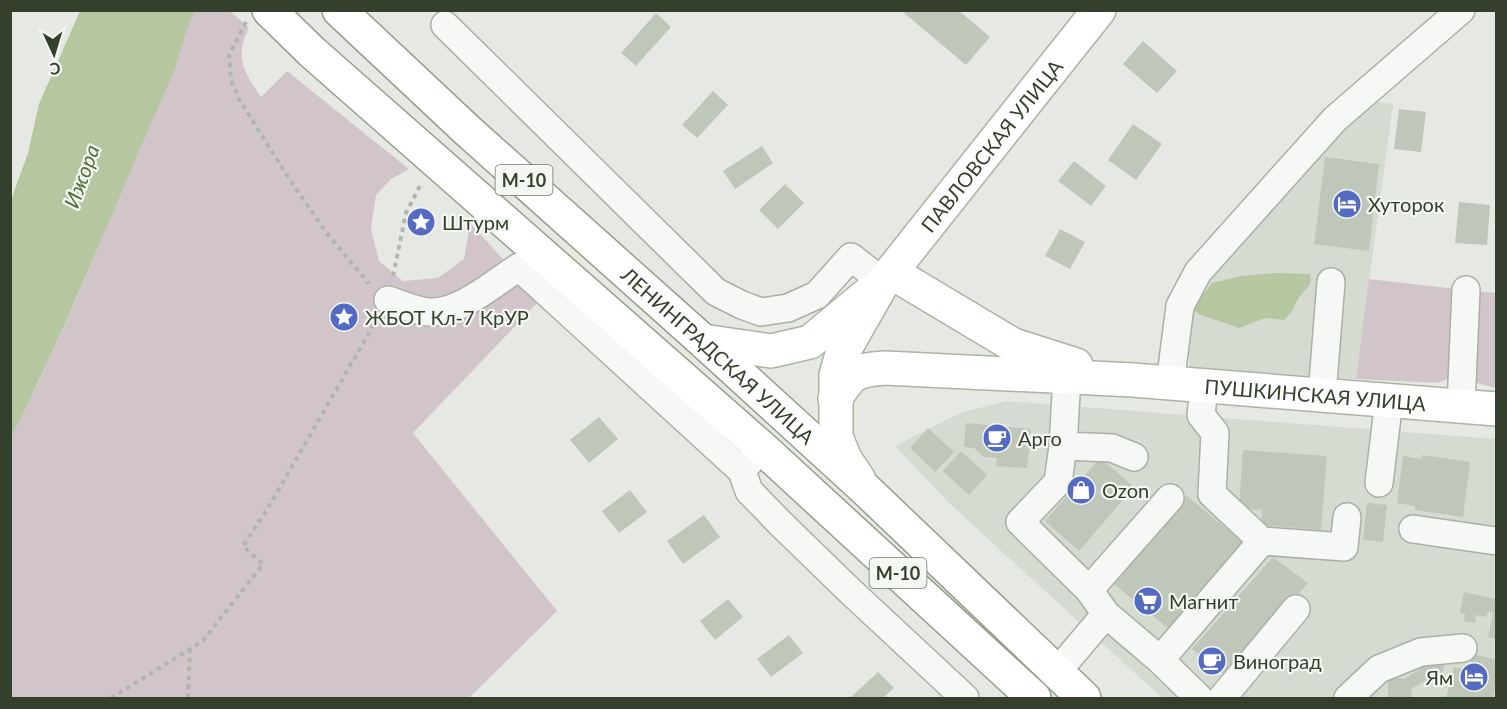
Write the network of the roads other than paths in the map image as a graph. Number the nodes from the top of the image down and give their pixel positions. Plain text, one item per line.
1 (1099, 10) edge
2 (1461, 10) edge
3 (260, 12) edge
4 (342, 14) edge
5 (446, 25) dead end
6 (887, 277) junction
7 (1331, 282) dead end
8 (1466, 290) dead end
9 (388, 300) road end
10 (703, 340) junction
11 (1067, 377) junction
12 (1133, 380) junction
13 (1170, 384) junction
14 (1204, 387) junction
15 (1322, 395) junction
16 (835, 399) junction
17 (1389, 400) junction
18 (1461, 406) junction
19 (1497, 409) edge
20 (1063, 446) junction
21 (1134, 456) dead end
22 (751, 459) junction
23 (1379, 483) dead end
24 (864, 488) junction
25 (1170, 498) dead end
26 (1347, 517) dead end
27 (1413, 529) dead end
28 (1262, 541) junction
29 (1497, 542) edge
30 (1089, 590) junction
31 (1296, 609) dead end
32 (1106, 614) junction
33 (1463, 648) dead end
34 (1160, 660) junction
35 (1056, 673) junction
36 (965, 699) edge
37 (1034, 699) edge
38 (1084, 699) edge
39 (1199, 699) edge
40 (1222, 699) edge
41 (1348, 699) edge

1 - 6 main road, ПАВЛОВСКАЯ УЛИЦА
2 - 13 street
3 - 22 main road, ЛЕНИНГРАДСКАЯ УЛИЦА / М-10
4 - 10 main road, ЛЕНИНГРАДСКАЯ УЛИЦА / М-10
5 - 6 street
6 - 10 main road
6 - 12 main road, ПУШКИНСКАЯ УЛИЦА
6 - 16 main road
7 - 15 street
8 - 18 street
9 - 22 street
10 - 24 main road, ЛЕНИНГРАДСКАЯ УЛИЦА / М-10
11 - 12 main road, ПУШКИНСКАЯ УЛИЦА
11 - 16 main road, ПУШКИНСКАЯ УЛИЦА
11 - 20 street
12 - 13 main road, ПУШКИНСКАЯ УЛИЦА
13 - 14 main road, ПУШКИНСКАЯ УЛИЦА
14 - 15 main road, ПУШКИНСКАЯ УЛИЦА
14 - 28 street
15 - 17 main road, ПУШКИНСКАЯ УЛИЦА
16 - 24 main road
17 - 18 main road, ПУШКИНСКАЯ УЛИЦА
17 - 23 street
18 - 19 main road, ПУШКИНСКАЯ УЛИЦА
20 - 21 street
20 - 30 street
22 - 36 street
22 - 37 main road, ЛЕНИНГРАДСКАЯ УЛИЦА / М-10
24 - 35 main road, ЛЕНИНГРАДСКАЯ УЛИЦА / М-10
25 - 30 street
26 - 28 street
27 - 29 street
28 - 34 street
30 - 32 street
31 - 40 street
32 - 34 street
32 - 35 street
33 - 41 street
34 - 39 street
35 - 38 main road, ЛЕНИНГРАДСКАЯ УЛИЦА / М-10

